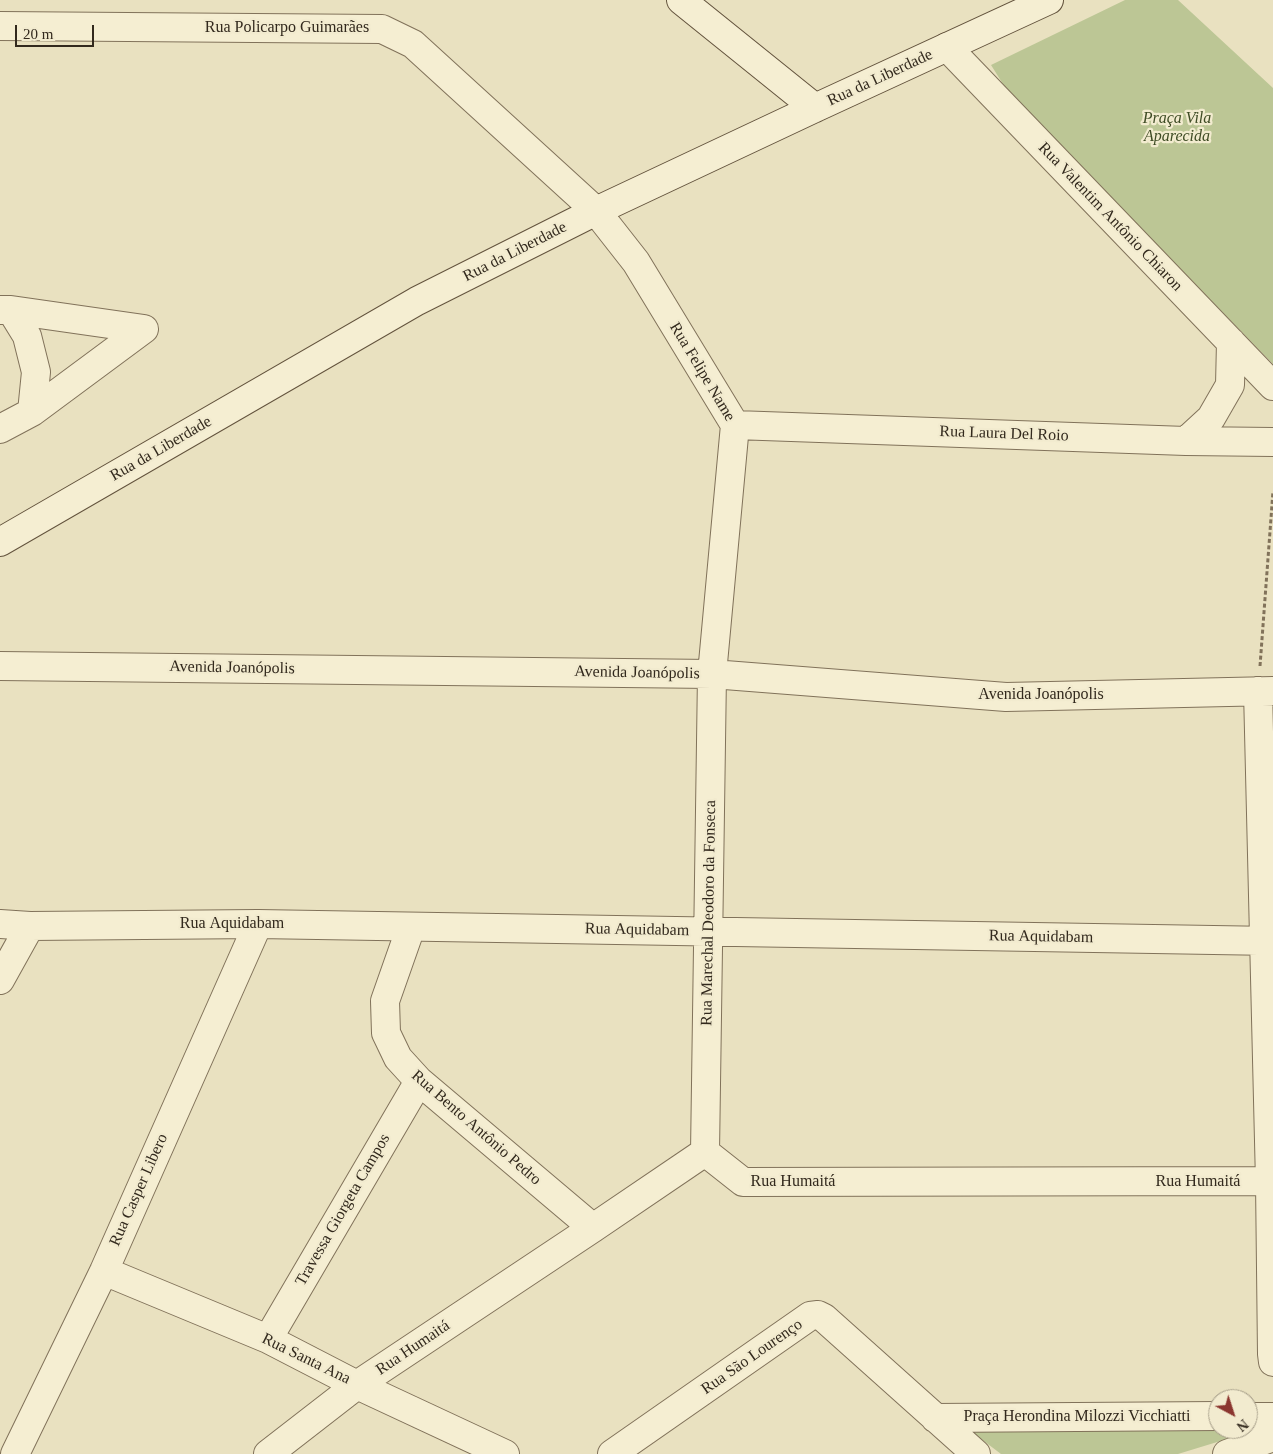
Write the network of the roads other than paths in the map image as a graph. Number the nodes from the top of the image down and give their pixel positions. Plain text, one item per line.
1 (681, 0) edge
2 (1049, 0) edge
3 (0, 26) edge
4 (947, 47) junction
5 (815, 108) junction
6 (596, 211) junction
7 (6, 310) edge
8 (1231, 342) junction
9 (1273, 386) edge
10 (32, 412) junction
11 (735, 425) junction
12 (0, 429) edge
13 (1186, 441) junction
14 (1273, 442) edge
15 (0, 542) edge
16 (0, 666) edge
17 (712, 674) junction
18 (1265, 691) edge
19 (0, 924) edge
20 (258, 924) junction
21 (30, 926) junction
22 (411, 927) junction
23 (708, 932) junction
24 (1268, 941) edge
25 (0, 980) edge
26 (419, 1081) junction
27 (705, 1152) junction
28 (1272, 1181) edge
29 (593, 1228) junction
30 (104, 1271) junction
31 (268, 1339) junction
32 (1273, 1362) edge
33 (357, 1385) junction
34 (1208, 1416) edge
35 (1258, 1417) edge
36 (1273, 1417) edge
37 (935, 1418) junction
38 (1273, 1437) edge
39 (15, 1454) edge
40 (268, 1454) edge
41 (505, 1454) edge
42 (612, 1454) edge
43 (976, 1454) edge
44 (1227, 1454) edge

1 - 5 street
2 - 4 street, Rua da Liberdade
3 - 6 street, Rua Policarpo Guimarães
4 - 5 street, Rua da Liberdade
4 - 8 street, Rua Valentim Antônio Chiaron
5 - 6 street, Rua da Liberdade
6 - 11 street, Rua Felipe Name
6 - 15 street, Rua da Liberdade
7 - 10 street
7 - 10 street
8 - 9 street, Rua Valentim Antônio Chiaron
8 - 13 street
10 - 12 street
11 - 13 street, Rua Laura Del Roio
11 - 17 street, Rua Felipe Name
13 - 14 street, Rua Laura Del Roio
16 - 17 street, Avenida Joanópolis
17 - 18 street, Avenida Joanópolis
17 - 23 street, Rua Marechal Deodoro da Fonseca
18 - 24 street
19 - 21 street, Rua Aquidabam
20 - 21 street, Rua Aquidabam
20 - 22 street, Rua Aquidabam
20 - 30 street, Rua Casper Libero
21 - 25 street
22 - 23 street, Rua Aquidabam
22 - 26 street, Rua Bento Antônio Pedro
23 - 24 street, Rua Aquidabam
23 - 27 street, Rua Marechal Deodoro da Fonseca
24 - 28 street
26 - 29 street, Rua Bento Antônio Pedro
26 - 31 street, Travessa Giorgeta Campos
27 - 28 street, Rua Humaitá
27 - 29 street, Rua Humaitá
28 - 32 street
29 - 33 street, Rua Humaitá
30 - 31 street, Rua Santa Ana
30 - 39 street, Rua Casper Libero
31 - 33 street, Rua Santa Ana
33 - 40 street, Rua Humaitá
33 - 41 street, Rua Santa Ana
34 - 37 street, Praça Herondina Milozzi Vicchiatti
35 - 36 street
37 - 42 street, Rua São Lourenço
37 - 43 street, Rua São Lourenço
38 - 44 street

